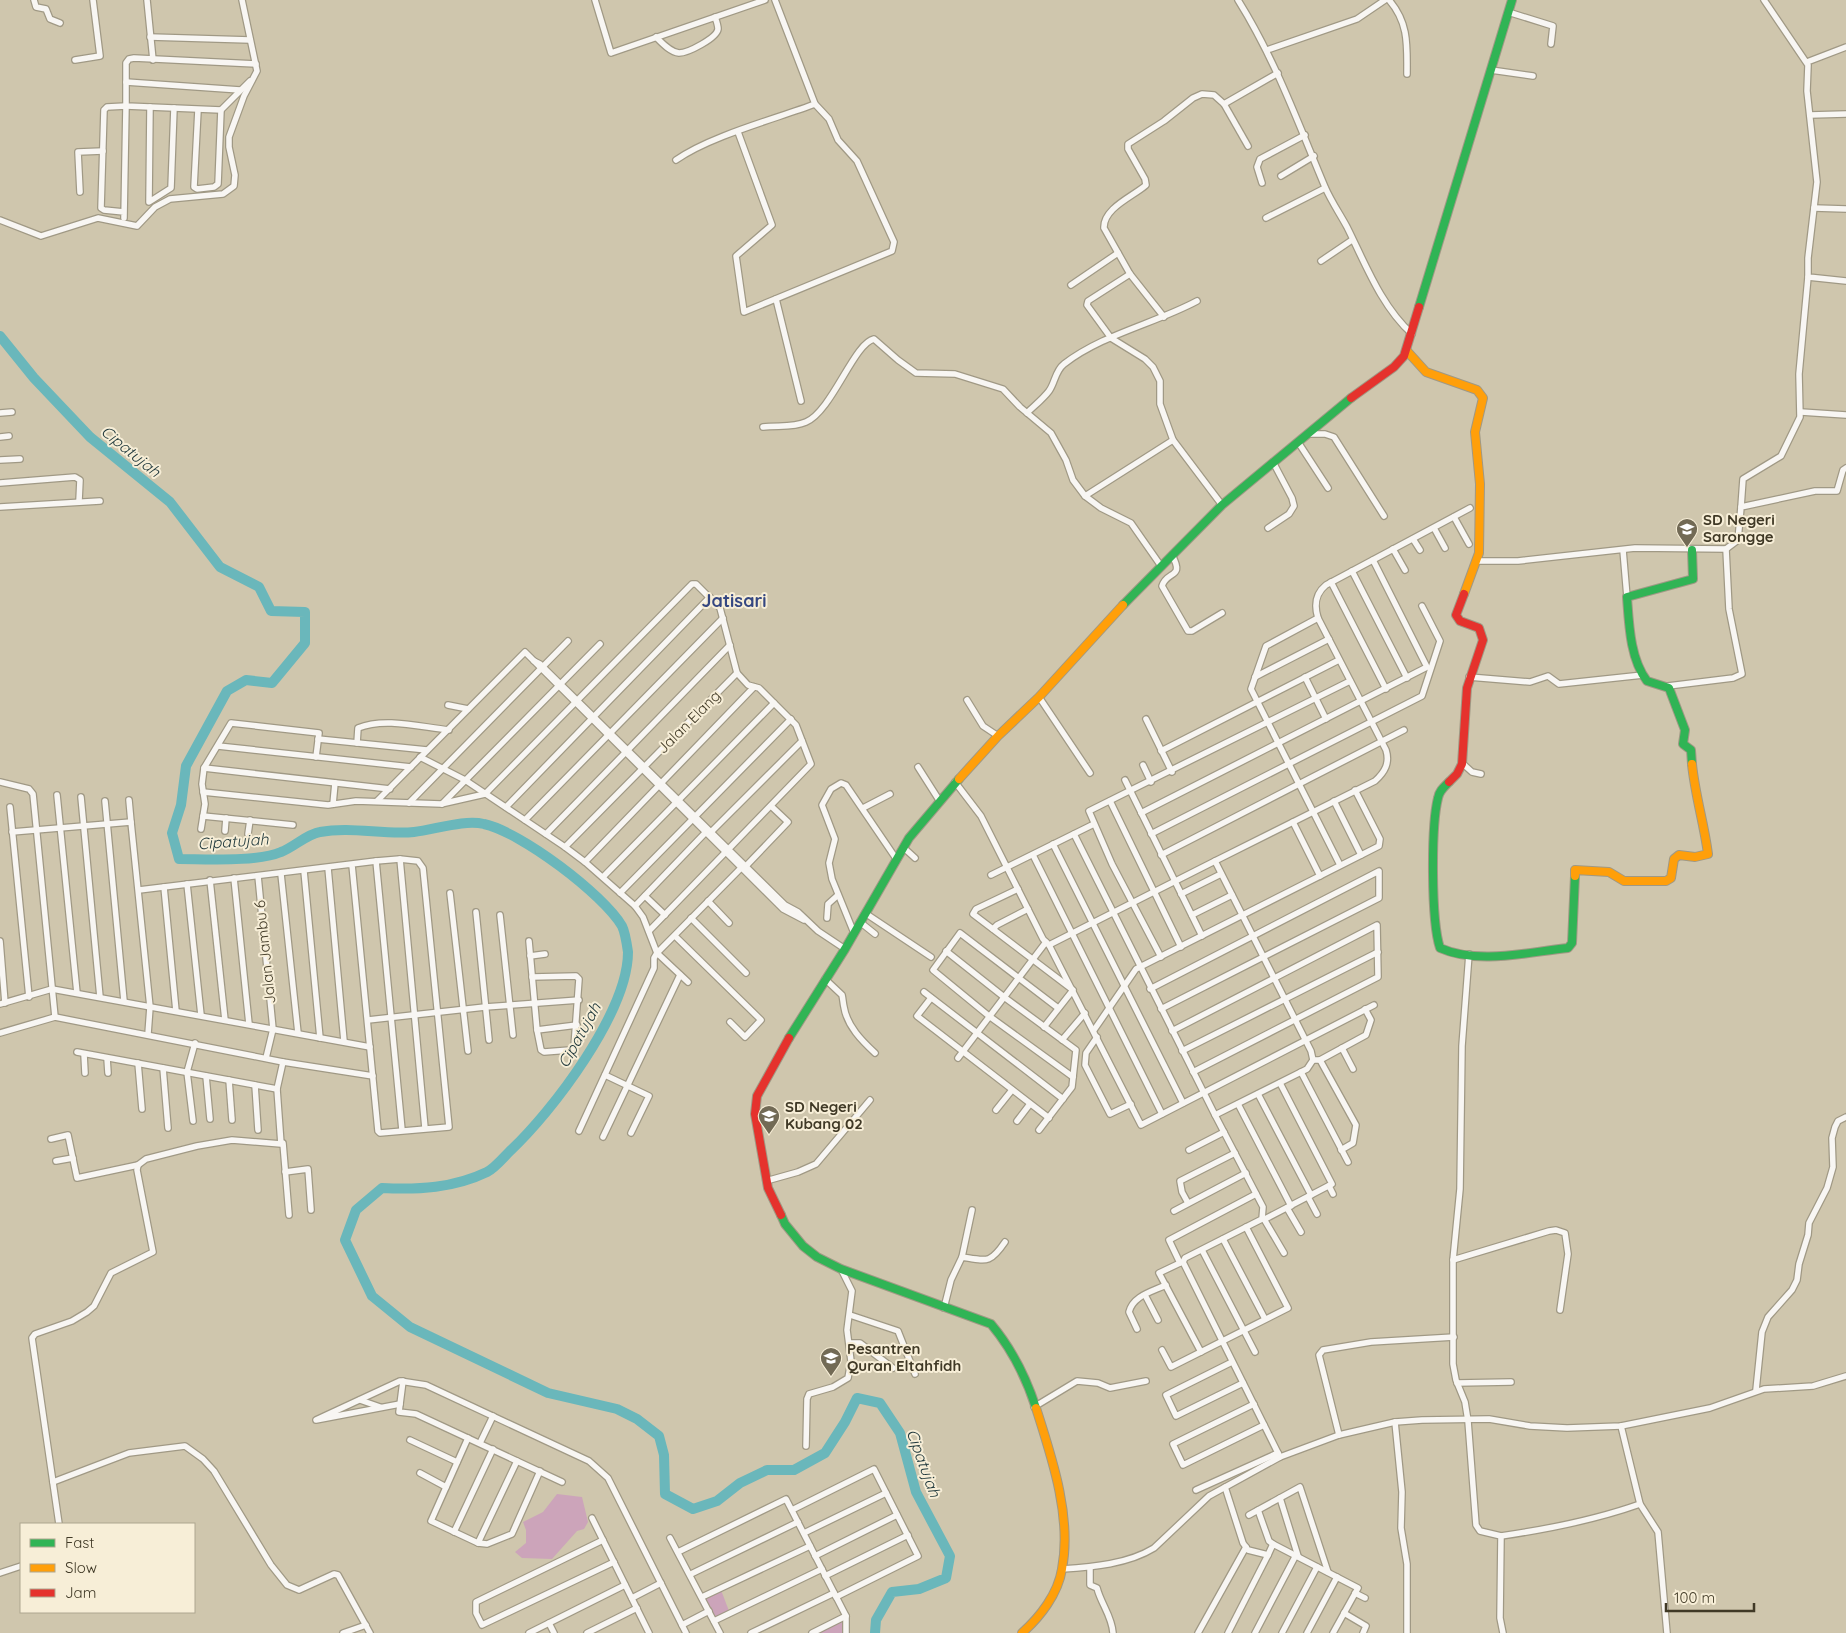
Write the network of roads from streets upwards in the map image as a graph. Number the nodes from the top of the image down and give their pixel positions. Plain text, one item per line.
1 (34, 0) edge
2 (93, 0) edge
3 (146, 0) edge
4 (242, 0) edge
5 (595, 0) edge
6 (764, 0) edge
7 (769, 0) edge
8 (775, 0) edge
9 (1238, 0) edge
10 (1385, 0) edge
11 (1389, 0) edge
12 (1512, 0) edge
13 (1764, 0) edge
14 (1508, 12) junction
15 (715, 17) junction
16 (60, 23) dead end
17 (150, 37) junction
18 (656, 37) junction
19 (250, 40) junction
20 (1551, 44) dead end
21 (1846, 47) edge
22 (1268, 50) junction
23 (76, 60) dead end
24 (153, 60) junction
25 (1807, 62) junction
26 (256, 64) junction
27 (1491, 70) junction
28 (1278, 73) junction
29 (1407, 74) dead end
30 (1533, 76) dead end
31 (253, 79) junction
32 (126, 82) junction
33 (240, 90) junction
34 (815, 104) junction
35 (1224, 104) junction
36 (126, 106) junction
37 (150, 107) junction
38 (174, 108) junction
39 (198, 110) junction
40 (222, 110) junction
41 (1846, 114) edge
42 (1810, 115) junction
43 (738, 132) junction
44 (1305, 135) junction
45 (1248, 146) dead end
46 (103, 151) junction
47 (1314, 156) junction
48 (676, 160) dead end
49 (1281, 176) dead end
50 (1262, 183) dead end
51 (1325, 188) junction
52 (80, 192) dead end
53 (1814, 208) junction
54 (1846, 209) edge
55 (1266, 218) dead end
56 (0, 220) edge
57 (1352, 240) junction
58 (1118, 253) junction
59 (1320, 261) dead end
60 (1130, 274) junction
61 (1808, 277) junction
62 (1846, 281) edge
63 (1071, 285) dead end
64 (776, 298) junction
65 (1197, 301) dead end
66 (1164, 317) junction
67 (1412, 334) junction
68 (1111, 338) junction
69 (1407, 351) junction
70 (801, 401) dead end
71 (12, 412) dead end
72 (1801, 412) junction
73 (0, 413) edge
74 (1027, 413) junction
75 (1846, 415) edge
76 (763, 427) dead end
77 (1308, 434) junction
78 (9, 436) dead end
79 (0, 437) edge
80 (1173, 440) junction
81 (1298, 442) junction
82 (20, 459) dead end
83 (0, 460) edge
84 (1273, 462) junction
85 (1846, 468) edge
86 (0, 483) edge
87 (1328, 488) dead end
88 (1085, 496) junction
89 (79, 501) junction
90 (100, 501) dead end
91 (1222, 505) junction
92 (0, 506) edge
93 (1741, 506) junction
94 (1470, 508) dead end
95 (1384, 516) dead end
96 (1454, 517) junction
97 (1268, 528) dead end
98 (1434, 528) junction
99 (1413, 539) junction
100 (1469, 544) dead end
101 (1445, 548) dead end
102 (1726, 549) junction
103 (1393, 550) junction
104 (1420, 550) dead end
105 (1624, 550) junction
106 (1692, 550) junction
107 (1172, 556) junction
108 (1373, 560) junction
109 (1478, 561) junction
110 (1161, 566) junction
111 (1405, 570) dead end
112 (1352, 571) junction
113 (1331, 582) junction
114 (710, 597) junction
115 (1627, 598) junction
116 (1422, 606) dead end
117 (1222, 613) dead end
118 (722, 618) junction
119 (1318, 618) junction
120 (1329, 639) junction
121 (568, 641) dead end
122 (600, 644) dead end
123 (730, 645) junction
124 (1339, 660) junction
125 (541, 668) junction
126 (737, 673) junction
127 (1643, 675) junction
128 (1255, 676) junction
129 (1470, 677) junction
130 (1305, 678) junction
131 (1407, 678) junction
132 (1350, 681) junction
133 (558, 685) junction
134 (1668, 686) junction
135 (754, 687) junction
136 (1386, 689) junction
137 (1039, 697) junction
138 (1316, 698) junction
139 (967, 700) dead end
140 (575, 702) junction
141 (1258, 702) junction
142 (1361, 702) junction
143 (774, 703) junction
144 (448, 705) dead end
145 (468, 709) junction
146 (592, 718) junction
147 (791, 719) junction
148 (1146, 719) dead end
149 (1326, 719) junction
150 (1371, 721) junction
151 (1268, 722) junction
152 (449, 730) junction
153 (1404, 730) dead end
154 (609, 735) junction
155 (998, 736) junction
156 (318, 739) junction
157 (802, 741) junction
158 (1382, 742) junction
159 (357, 743) junction
160 (1279, 743) junction
161 (218, 746) junction
162 (427, 750) junction
163 (1161, 750) junction
164 (626, 752) junction
165 (420, 756) junction
166 (316, 757) junction
167 (1289, 763) junction
168 (1462, 763) junction
169 (1143, 765) dead end
170 (411, 767) junction
171 (204, 768) junction
172 (443, 768) junction
173 (643, 768) junction
174 (918, 768) dead end
175 (1172, 772) junction
176 (1090, 773) dead end
177 (1481, 774) dead end
178 (465, 780) junction
179 (1126, 780) dead end
180 (0, 782) edge
181 (955, 782) junction
182 (1151, 782) junction
183 (335, 783) junction
184 (1300, 784) junction
185 (660, 785) junction
186 (390, 789) junction
187 (1355, 790) junction
188 (203, 792) junction
189 (1131, 792) junction
190 (485, 794) junction
191 (890, 794) dead end
192 (57, 795) dead end
193 (81, 797) dead end
194 (129, 800) dead end
195 (939, 800) junction
196 (105, 801) dead end
197 (377, 801) junction
198 (1110, 801) junction
199 (1334, 801) junction
200 (677, 802) junction
201 (409, 803) junction
202 (333, 804) junction
203 (441, 804) junction
204 (771, 806) junction
205 (10, 807) dead end
206 (506, 807) junction
207 (863, 808) junction
208 (1313, 811) junction
209 (1141, 813) junction
210 (203, 816) junction
211 (226, 818) junction
212 (694, 818) junction
213 (250, 820) junction
214 (525, 820) junction
215 (131, 822) junction
216 (1293, 822) junction
217 (106, 824) junction
218 (1094, 824) junction
219 (292, 825) dead end
220 (83, 826) junction
221 (61, 828) junction
222 (201, 828) dead end
223 (37, 829) junction
224 (225, 831) dead end
225 (12, 832) junction
226 (248, 834) dead end
227 (546, 834) junction
228 (708, 834) junction
229 (1074, 834) junction
230 (1151, 834) junction
231 (1053, 844) junction
232 (565, 847) junction
233 (904, 848) junction
234 (727, 851) junction
235 (1032, 855) junction
236 (1161, 855) junction
237 (1361, 855) junction
238 (915, 858) dead end
239 (400, 859) junction
240 (897, 860) junction
241 (376, 861) junction
242 (1215, 861) junction
243 (585, 862) junction
244 (352, 864) junction
245 (1340, 865) junction
246 (743, 867) junction
247 (1007, 867) junction
248 (328, 868) junction
249 (304, 871) junction
250 (281, 874) junction
251 (1221, 874) junction
252 (258, 876) junction
253 (991, 876) dead end
254 (1320, 876) junction
255 (234, 878) junction
256 (603, 878) junction
257 (210, 880) junction
258 (1175, 882) junction
259 (187, 884) junction
260 (164, 887) junction
261 (1018, 889) junction
262 (139, 890) junction
263 (450, 893) dead end
264 (620, 893) junction
265 (1154, 893) junction
266 (1181, 894) junction
267 (838, 895) junction
268 (1232, 895) junction
269 (645, 896) junction
270 (708, 901) junction
271 (1133, 904) junction
272 (635, 906) junction
273 (1028, 910) junction
274 (476, 912) dead end
275 (865, 913) junction
276 (1112, 914) junction
277 (500, 915) dead end
278 (665, 915) junction
279 (1192, 916) junction
280 (1242, 916) junction
281 (691, 918) junction
282 (827, 918) dead end
283 (860, 922) junction
284 (729, 923) dead end
285 (1092, 924) junction
286 (994, 929) junction
287 (649, 931) junction
288 (854, 932) junction
289 (875, 934) dead end
290 (1071, 935) junction
291 (675, 936) junction
292 (1202, 936) junction
293 (1253, 937) junction
294 (0, 941) edge
295 (529, 941) dead end
296 (1047, 943) junction
297 (1181, 947) junction
298 (845, 948) junction
299 (946, 952) junction
300 (1378, 952) junction
301 (657, 953) junction
302 (546, 954) dead end
303 (1469, 954) junction
304 (530, 956) junction
305 (931, 957) dead end
306 (1161, 957) junction
307 (1262, 958) junction
308 (1033, 959) junction
309 (1140, 968) junction
310 (746, 973) dead end
311 (680, 974) junction
312 (532, 976) junction
313 (1273, 978) junction
314 (826, 979) junction
315 (1018, 979) junction
316 (688, 982) dead end
317 (1124, 987) junction
318 (52, 989) junction
319 (1150, 989) junction
320 (1072, 990) junction
321 (924, 992) dead end
322 (76, 993) junction
323 (29, 996) junction
324 (100, 997) junction
325 (1004, 997) junction
326 (931, 998) junction
327 (1284, 999) junction
328 (580, 1000) junction
329 (124, 1001) junction
330 (534, 1002) junction
331 (3, 1004) edge
332 (510, 1005) junction
333 (1374, 1005) dead end
334 (150, 1006) junction
335 (486, 1006) junction
336 (1058, 1008) junction
337 (464, 1009) junction
338 (1109, 1009) junction
339 (1161, 1009) junction
340 (1366, 1009) junction
341 (176, 1010) junction
342 (439, 1011) junction
343 (1085, 1013) junction
344 (416, 1014) junction
345 (201, 1015) junction
346 (990, 1016) junction
347 (55, 1017) junction
348 (390, 1017) junction
349 (225, 1020) junction
350 (368, 1020) junction
351 (1295, 1020) junction
352 (730, 1022) dead end
353 (249, 1024) junction
354 (577, 1025) junction
355 (1044, 1027) junction
356 (273, 1029) junction
357 (537, 1030) junction
358 (1172, 1031) junction
359 (0, 1033) edge
360 (298, 1033) junction
361 (148, 1034) junction
362 (976, 1034) junction
363 (1095, 1034) junction
364 (513, 1035) dead end
365 (320, 1038) junction
366 (489, 1040) dead end
367 (1062, 1040) junction
368 (1306, 1040) junction
369 (344, 1041) junction
370 (195, 1043) junction
371 (370, 1047) junction
372 (1342, 1048) junction
373 (468, 1051) dead end
374 (1182, 1051) junction
375 (77, 1052) dead end
376 (962, 1052) junction
377 (875, 1053) dead end
378 (84, 1054) junction
379 (107, 1058) junction
380 (266, 1058) junction
381 (958, 1058) dead end
382 (1313, 1060) junction
383 (1320, 1060) junction
384 (283, 1062) junction
385 (138, 1063) junction
386 (163, 1068) junction
387 (1353, 1069) dead end
388 (188, 1072) junction
389 (1193, 1072) junction
390 (1301, 1072) junction
391 (85, 1073) dead end
392 (108, 1073) dead end
393 (605, 1075) junction
394 (206, 1076) junction
395 (373, 1076) junction
396 (1073, 1077) junction
397 (229, 1080) junction
398 (1280, 1083) junction
399 (255, 1085) junction
400 (627, 1086) junction
401 (278, 1089) junction
402 (1012, 1090) junction
403 (1204, 1093) junction
404 (1258, 1094) junction
405 (1063, 1099) junction
406 (870, 1100) dead end
407 (1030, 1104) junction
408 (1131, 1104) junction
409 (1183, 1104) junction
410 (1238, 1104) junction
411 (142, 1109) dead end
412 (996, 1110) dead end
413 (1162, 1114) junction
414 (1215, 1116) junction
415 (1846, 1117) edge
416 (1049, 1118) junction
417 (210, 1119) dead end
418 (232, 1120) dead end
419 (193, 1121) dead end
420 (1017, 1121) dead end
421 (168, 1128) dead end
422 (425, 1128) junction
423 (258, 1130) dead end
424 (402, 1130) junction
425 (1039, 1130) dead end
426 (579, 1131) dead end
427 (1224, 1132) junction
428 (631, 1133) dead end
429 (603, 1137) dead end
430 (51, 1139) dead end
431 (283, 1143) junction
432 (1189, 1150) dead end
433 (1341, 1150) junction
434 (1235, 1153) junction
435 (73, 1158) junction
436 (56, 1162) dead end
437 (1348, 1162) dead end
438 (138, 1165) junction
439 (285, 1172) junction
440 (1246, 1173) junction
441 (766, 1181) junction
442 (1329, 1186) junction
443 (1256, 1194) junction
444 (1333, 1194) dead end
445 (1310, 1196) junction
446 (1188, 1203) junction
447 (1289, 1207) junction
448 (311, 1210) dead end
449 (972, 1210) dead end
450 (1174, 1211) dead end
451 (1317, 1214) dead end
452 (289, 1215) dead end
453 (1264, 1219) junction
454 (1246, 1227) junction
455 (1301, 1232) dead end
456 (1223, 1239) junction
457 (1005, 1242) dead end
458 (1202, 1250) junction
459 (1284, 1253) dead end
460 (962, 1257) junction
461 (1453, 1260) junction
462 (1182, 1262) junction
463 (841, 1269) junction
464 (1166, 1285) junction
465 (1145, 1295) junction
466 (944, 1308) junction
467 (1560, 1310) dead end
468 (850, 1315) junction
469 (1265, 1319) junction
470 (1158, 1320) dead end
471 (1137, 1330) dead end
472 (1244, 1330) junction
473 (1454, 1337) junction
474 (1222, 1342) junction
475 (849, 1343) junction
476 (1162, 1350) dead end
477 (1201, 1352) junction
478 (1256, 1352) dead end
479 (1232, 1362) junction
480 (893, 1368) dead end
481 (915, 1374) dead end
482 (1846, 1376) edge
483 (1146, 1380) dead end
484 (403, 1381) junction
485 (1511, 1382) dead end
486 (1243, 1383) junction
487 (1457, 1384) junction
488 (1756, 1390) junction
489 (360, 1400) junction
490 (400, 1404) junction
491 (1254, 1404) junction
492 (382, 1407) junction
493 (1034, 1407) junction
494 (493, 1416) junction
495 (1468, 1420) junction
496 (1395, 1422) junction
497 (1264, 1425) junction
498 (1622, 1426) junction
499 (1339, 1435) junction
500 (468, 1438) junction
501 (410, 1440) dead end
502 (480, 1443) junction
503 (806, 1446) dead end
504 (493, 1449) junction
505 (1279, 1455) junction
506 (517, 1460) junction
507 (457, 1462) junction
508 (540, 1471) junction
509 (420, 1473) dead end
510 (53, 1482) junction
511 (562, 1482) dead end
512 (446, 1487) junction
513 (1225, 1487) junction
514 (1196, 1490) dead end
515 (886, 1493) junction
516 (1280, 1498) junction
517 (1640, 1504) junction
518 (792, 1510) junction
519 (1258, 1510) junction
520 (897, 1515) junction
521 (1249, 1515) dead end
522 (592, 1518) dead end
523 (798, 1522) junction
524 (59, 1523) edge
525 (454, 1532) junction
526 (804, 1533) junction
527 (908, 1535) junction
528 (1501, 1536) junction
529 (670, 1538) dead end
530 (603, 1540) junction
531 (478, 1543) junction
532 (1273, 1544) junction
533 (810, 1546) junction
534 (1247, 1549) junction
535 (678, 1552) junction
536 (1268, 1555) junction
537 (815, 1556) junction
538 (1297, 1556) junction
539 (614, 1562) junction
540 (20, 1566) edge
541 (1317, 1566) junction
542 (1090, 1568) junction
543 (822, 1569) junction
544 (1062, 1569) junction
545 (1328, 1572) junction
546 (0, 1573) edge
547 (691, 1574) junction
548 (825, 1576) junction
549 (1337, 1577) junction
550 (661, 1583) junction
551 (625, 1585) junction
552 (1355, 1593) junction
553 (835, 1595) junction
554 (702, 1597) junction
555 (632, 1598) junction
556 (1365, 1598) dead end
557 (637, 1608) junction
558 (709, 1611) junction
559 (1344, 1613) junction
560 (846, 1616) junction
561 (1209, 1618) junction
562 (714, 1621) junction
563 (548, 1623) junction
564 (366, 1625) junction
565 (682, 1625) junction
566 (345, 1633) edge
567 (370, 1633) edge
568 (529, 1633) edge
569 (554, 1633) edge
570 (587, 1633) edge
571 (649, 1633) edge
572 (686, 1633) edge
573 (720, 1633) edge
574 (751, 1633) edge
575 (812, 1633) edge
576 (846, 1633) edge
577 (1022, 1633) edge
578 (1113, 1633) edge
579 (1198, 1633) edge
580 (1203, 1633) edge
581 (1228, 1633) edge
582 (1255, 1633) edge
583 (1282, 1633) edge
584 (1307, 1633) edge
585 (1333, 1633) edge
586 (1362, 1633) edge
587 (1407, 1633) edge
588 (1503, 1633) edge
589 (1667, 1633) edge

1 - 16 street
2 - 23 street
3 - 17 street
4 - 19 street
5 - 18 street
6 - 15 street
7 - 8 street
8 - 34 street
9 - 22 street
10 - 22 street
11 - 29 street
12 - 14 street
13 - 25 street
14 - 20 street
14 - 27 street
15 - 18 street
15 - 18 street
17 - 19 street
17 - 24 street
19 - 26 street
21 - 25 street
22 - 28 street
24 - 26 street
24 - 32 street
25 - 42 street
26 - 31 street
27 - 30 street
27 - 67 street
28 - 35 street
28 - 44 street
31 - 33 street
31 - 56 street
32 - 33 street
32 - 36 street
33 - 40 street
34 - 43 street
34 - 64 street
35 - 45 street
35 - 58 street
36 - 37 street
36 - 46 street
36 - 46 street
37 - 38 street
37 - 38 street
38 - 39 street
39 - 40 street
39 - 40 street
41 - 42 street
42 - 53 street
43 - 48 street
43 - 64 street
44 - 47 street
44 - 50 street
46 - 52 street
47 - 49 street
47 - 51 street
51 - 55 street
51 - 57 street
53 - 54 street
53 - 61 street
57 - 59 street
57 - 67 street
58 - 60 street
58 - 63 street
60 - 66 street
60 - 68 street
61 - 62 street
61 - 72 street
64 - 70 street
65 - 66 street
66 - 68 street
67 - 69 street
68 - 74 street
68 - 80 street
69 - 77 street
69 - 109 street
71 - 73 street
72 - 75 street
72 - 93 street
74 - 76 street
74 - 88 street
77 - 81 street
77 - 95 street
78 - 79 street
80 - 88 street
80 - 91 street
81 - 84 street
81 - 87 street
82 - 83 street
84 - 91 street
84 - 97 street
85 - 93 street
86 - 89 street
88 - 110 street
89 - 90 street
89 - 92 street
91 - 107 street
93 - 102 street
94 - 96 street
96 - 98 street
96 - 100 street
98 - 99 street
98 - 101 street
99 - 103 street
99 - 104 street
102 - 106 street
102 - 134 street
103 - 108 street
103 - 111 street
105 - 106 street
105 - 109 street
105 - 115 street
106 - 115 street
107 - 110 street
107 - 117 street
108 - 112 street
108 - 131 street
109 - 129 street
110 - 137 street
112 - 113 street
112 - 131 street
113 - 119 street
113 - 136 street
114 - 118 street
114 - 140 street
114 - 146 street
115 - 127 street
116 - 150 street
118 - 123 street
118 - 154 street
119 - 120 street
119 - 128 street
120 - 124 street
120 - 128 street
121 - 125 street
122 - 133 street
123 - 126 street
123 - 164 street
124 - 130 street
124 - 132 street
125 - 133 street
125 - 145 street
125 - 172 street
126 - 135 street
126 - 173 street, Jalan Elang
127 - 129 street
127 - 134 street
128 - 141 street
129 - 168 street
130 - 138 street
130 - 141 street
131 - 136 street
132 - 138 street
132 - 142 street
133 - 140 street
133 - 178 street
134 - 303 street
135 - 143 street
135 - 185 street
136 - 142 street
137 - 155 street
137 - 176 street
138 - 149 street
138 - 151 street
139 - 155 street
140 - 146 street
140 - 190 street
141 - 151 street
141 - 163 street
142 - 149 street
142 - 150 street
142 - 160 street
143 - 147 street
143 - 200 street
144 - 145 street
145 - 152 street
146 - 154 street
146 - 206 street
147 - 157 street
147 - 212 street
148 - 163 street
149 - 160 street
150 - 158 street
150 - 167 street
151 - 160 street
151 - 175 street
152 - 159 street
152 - 162 street
153 - 158 street
154 - 164 street
154 - 214 street
155 - 181 street
156 - 159 street
156 - 161 street
156 - 166 street
157 - 204 street
157 - 228 street
158 - 184 street
158 - 187 street
159 - 162 street
160 - 167 street
160 - 209 street
161 - 166 street
161 - 171 street
162 - 165 street
163 - 175 street
164 - 173 street
164 - 227 street
165 - 170 street
165 - 172 street
166 - 170 street
167 - 184 street
167 - 230 street
168 - 177 street
168 - 303 street
169 - 182 street
170 - 186 street
171 - 183 street
171 - 188 street
172 - 178 street
172 - 201 street
173 - 185 street
173 - 232 street, Jalan Elang
174 - 195 street
175 - 182 street
178 - 190 street
178 - 203 street
179 - 189 street
180 - 223 street
181 - 195 street
181 - 247 street
182 - 189 street
183 - 186 street
183 - 202 street
184 - 208 street
184 - 236 street
185 - 200 street
185 - 243 street
186 - 197 street
187 - 199 street
187 - 237 street
188 - 202 street
188 - 210 street
189 - 198 street
189 - 209 street
190 - 203 street
190 - 206 street
191 - 207 street
192 - 221 street
193 - 220 street
194 - 215 street
195 - 233 street
196 - 217 street
197 - 201 street
197 - 202 street
198 - 218 street
198 - 265 street
199 - 208 street
199 - 237 street
200 - 212 street
200 - 256 street
201 - 203 street
204 - 234 street
204 - 246 street
205 - 225 street
206 - 214 street
207 - 240 street
207 - 267 street
208 - 216 street
208 - 245 street
209 - 230 street
210 - 211 street
210 - 222 street
211 - 213 street
211 - 224 street
212 - 228 street
212 - 264 street
213 - 219 street
213 - 226 street
214 - 227 street
215 - 217 street
215 - 262 street
216 - 242 street
216 - 254 street
217 - 220 street
217 - 329 street
218 - 229 street
218 - 271 street
220 - 221 street
220 - 324 street
221 - 223 street
221 - 322 street
223 - 225 street
223 - 318 street
225 - 323 street
227 - 232 street
228 - 234 street
228 - 269 street
229 - 231 street
229 - 276 street
230 - 236 street
231 - 235 street
231 - 285 street
232 - 243 street
233 - 238 street
233 - 240 street
234 - 246 street
234 - 278 street
235 - 247 street
235 - 290 street
236 - 258 street
237 - 245 street
239 - 241 street
239 - 342 street
239 - 344 street
240 - 275 street
241 - 244 street
241 - 348 street
242 - 251 street
242 - 258 street
243 - 256 street
244 - 248 street
244 - 350 street
245 - 254 street
246 - 270 street
246 - 298 street
247 - 253 street
247 - 261 street
248 - 249 street
248 - 369 street
249 - 250 street
249 - 365 street
250 - 252 street
250 - 360 street
251 - 266 street
251 - 268 street
252 - 255 street
252 - 356 street, Jalan Jambu 6
254 - 280 street
255 - 257 street
255 - 353 street
256 - 264 street
257 - 259 street
257 - 349 street
258 - 265 street
258 - 266 street
259 - 260 street
259 - 345 street
260 - 262 street
260 - 341 street
261 - 273 street
261 - 286 street
262 - 334 street
263 - 337 street
264 - 272 street
265 - 271 street
265 - 297 street
266 - 279 street
267 - 282 street
267 - 288 street
268 - 279 street
268 - 280 street
269 - 272 street
269 - 278 street
270 - 281 street
270 - 284 street
271 - 276 street
271 - 306 street
272 - 287 street
273 - 286 street
273 - 296 street
274 - 335 street
275 - 283 street
275 - 305 street
276 - 285 street
276 - 309 street
277 - 332 street
278 - 287 street
279 - 292 street
280 - 292 street
280 - 293 street
281 - 291 street
281 - 310 street
283 - 288 street
283 - 289 street
285 - 290 street
285 - 317 street
286 - 308 street
287 - 301 street
288 - 298 street
290 - 296 street
290 - 338 street
291 - 301 street
291 - 352 street
292 - 297 street
293 - 307 street
293 - 307 street
293 - 319 street
294 - 331 street
295 - 304 street
296 - 308 street
296 - 320 street
297 - 306 street
298 - 314 street
299 - 315 street
299 - 325 street
299 - 346 street
300 - 313 street
300 - 327 street
300 - 351 street
301 - 311 street
301 - 393 street
302 - 304 street
303 - 461 street
304 - 312 street
306 - 309 street
307 - 313 street
307 - 339 street
308 - 315 street
308 - 320 street
309 - 317 street
309 - 319 street
311 - 316 street
311 - 400 street
312 - 328 street
312 - 330 street
313 - 327 street
313 - 358 street
314 - 377 street
314 - 441 street
315 - 325 street
315 - 336 street
317 - 338 street
317 - 409 street
318 - 322 street
318 - 323 street
318 - 347 street
319 - 339 street
320 - 336 street
320 - 343 street
321 - 326 street
322 - 324 street
323 - 331 street
324 - 329 street
325 - 346 street
325 - 355 street
326 - 362 street
326 - 376 street
327 - 351 street
327 - 374 street
328 - 330 street
328 - 354 street
329 - 334 street
330 - 332 street
330 - 357 street
332 - 335 street
332 - 364 street
333 - 340 street
334 - 341 street
334 - 361 street
335 - 337 street
335 - 366 street
336 - 355 street
337 - 342 street
337 - 373 street
338 - 363 street
338 - 413 street
339 - 358 street
340 - 368 street
340 - 372 street
341 - 345 street
342 - 344 street
342 - 422 street
343 - 363 street
343 - 367 street
344 - 348 street
344 - 422 street
345 - 349 street
346 - 362 street
346 - 396 street
347 - 359 street
347 - 361 street
348 - 350 street
348 - 424 street
349 - 353 street
350 - 371 street
351 - 368 street
351 - 389 street
353 - 356 street
354 - 357 street
354 - 357 street
355 - 367 street
356 - 360 street
356 - 380 street, Jalan Jambu 6
358 - 374 street
360 - 365 street
361 - 370 street
362 - 376 street
362 - 405 street
363 - 408 street
363 - 408 street
365 - 369 street
367 - 396 street
368 - 382 street
368 - 403 street
369 - 371 street
370 - 380 street
370 - 388 street
371 - 395 street
372 - 383 street
372 - 387 street
374 - 389 street
375 - 378 street
376 - 381 street
376 - 402 street
378 - 379 street
378 - 391 street
379 - 385 street
379 - 392 street
380 - 384 street
382 - 383 street
382 - 390 street
383 - 433 street
384 - 395 street
384 - 401 street
385 - 386 street
385 - 411 street
386 - 388 street
386 - 421 street
388 - 394 street
388 - 419 street
389 - 403 street
390 - 398 street
390 - 433 street
393 - 400 street
393 - 426 street
394 - 397 street
394 - 417 street
395 - 424 street
396 - 405 street
397 - 399 street
397 - 418 street
398 - 404 street
398 - 442 street
399 - 401 street
399 - 423 street
400 - 428 street
400 - 429 street
401 - 431 street
402 - 407 street
402 - 412 street
403 - 409 street
403 - 414 street
404 - 410 street
404 - 445 street
405 - 416 street
406 - 441 street
407 - 416 street
407 - 420 street
408 - 413 street
409 - 413 street
410 - 414 street
410 - 447 street
414 - 427 street
415 - 488 street
416 - 425 street
422 - 424 street
427 - 432 street
427 - 434 street
430 - 435 street
431 - 438 street
431 - 439 street
433 - 437 street
434 - 440 street
434 - 446 street
435 - 436 street
435 - 438 street
438 - 510 street
439 - 448 street
439 - 452 street
440 - 443 street
440 - 446 street
441 - 463 street
442 - 444 street
442 - 445 street
443 - 453 street
443 - 462 street
445 - 447 street
445 - 451 street
446 - 450 street
447 - 453 street
447 - 455 street
449 - 460 street
453 - 454 street
453 - 459 street
454 - 456 street
454 - 469 street
456 - 458 street
456 - 469 street
457 - 460 street
458 - 462 street
458 - 472 street
460 - 466 street
461 - 467 street
461 - 473 street
462 - 464 street
462 - 474 street
463 - 466 street
463 - 468 street
464 - 465 street
464 - 477 street
465 - 470 street
465 - 471 street
466 - 493 street
468 - 475 street
468 - 481 street
469 - 472 street
472 - 474 street
472 - 478 street
473 - 487 street
473 - 499 street
474 - 477 street
474 - 479 street
475 - 480 street
475 - 503 street
476 - 477 street
479 - 486 street
479 - 486 street
482 - 488 street
483 - 493 street
484 - 489 street
484 - 490 street
484 - 494 street
485 - 487 street
486 - 491 street
487 - 495 street
488 - 498 street
489 - 492 street
489 - 492 street
490 - 492 street
490 - 500 street
491 - 497 street
491 - 497 street
493 - 544 street
494 - 502 street
494 - 550 street
495 - 496 street
495 - 498 street
495 - 528 street
496 - 499 street
496 - 587 street
497 - 505 street
498 - 517 street
499 - 505 street
500 - 502 street
500 - 507 street
501 - 507 street
502 - 504 street
504 - 506 street
504 - 525 street
505 - 513 street
505 - 514 street
506 - 508 street
506 - 531 street
507 - 512 street
508 - 511 street
508 - 531 street
509 - 512 street
510 - 524 street
510 - 564 street
512 - 525 street
513 - 534 street
513 - 542 street
515 - 518 street
515 - 520 street
515 - 526 street
516 - 519 street
516 - 538 street
516 - 545 street
517 - 528 street
517 - 589 street
518 - 523 street
518 - 535 street
519 - 521 street
519 - 532 street
520 - 527 street
520 - 537 street
522 - 530 street
523 - 526 street
523 - 547 street
525 - 531 street
526 - 533 street
527 - 548 street
527 - 553 street
528 - 588 street
529 - 535 street
530 - 539 street
530 - 539 street
532 - 536 street
532 - 538 street
533 - 537 street
533 - 554 street
534 - 536 street
534 - 561 street
535 - 547 street
536 - 581 street
537 - 543 street
538 - 541 street
538 - 582 street
539 - 551 street
540 - 546 street
541 - 545 street
541 - 583 street
542 - 544 street
542 - 578 street
543 - 548 street
543 - 562 street
544 - 577 street
545 - 549 street
547 - 554 street
548 - 553 street
549 - 552 street
549 - 584 street
550 - 555 street
550 - 565 street
551 - 555 street
551 - 563 street
552 - 556 street
552 - 559 street
553 - 560 street
553 - 574 street
554 - 558 street
555 - 557 street
557 - 570 street
557 - 571 street
558 - 562 street
558 - 565 street
559 - 585 street
559 - 586 street
560 - 575 street
560 - 576 street
561 - 579 street
561 - 580 street
562 - 573 street
563 - 568 street
563 - 569 street
564 - 566 street
564 - 567 street
565 - 572 street

